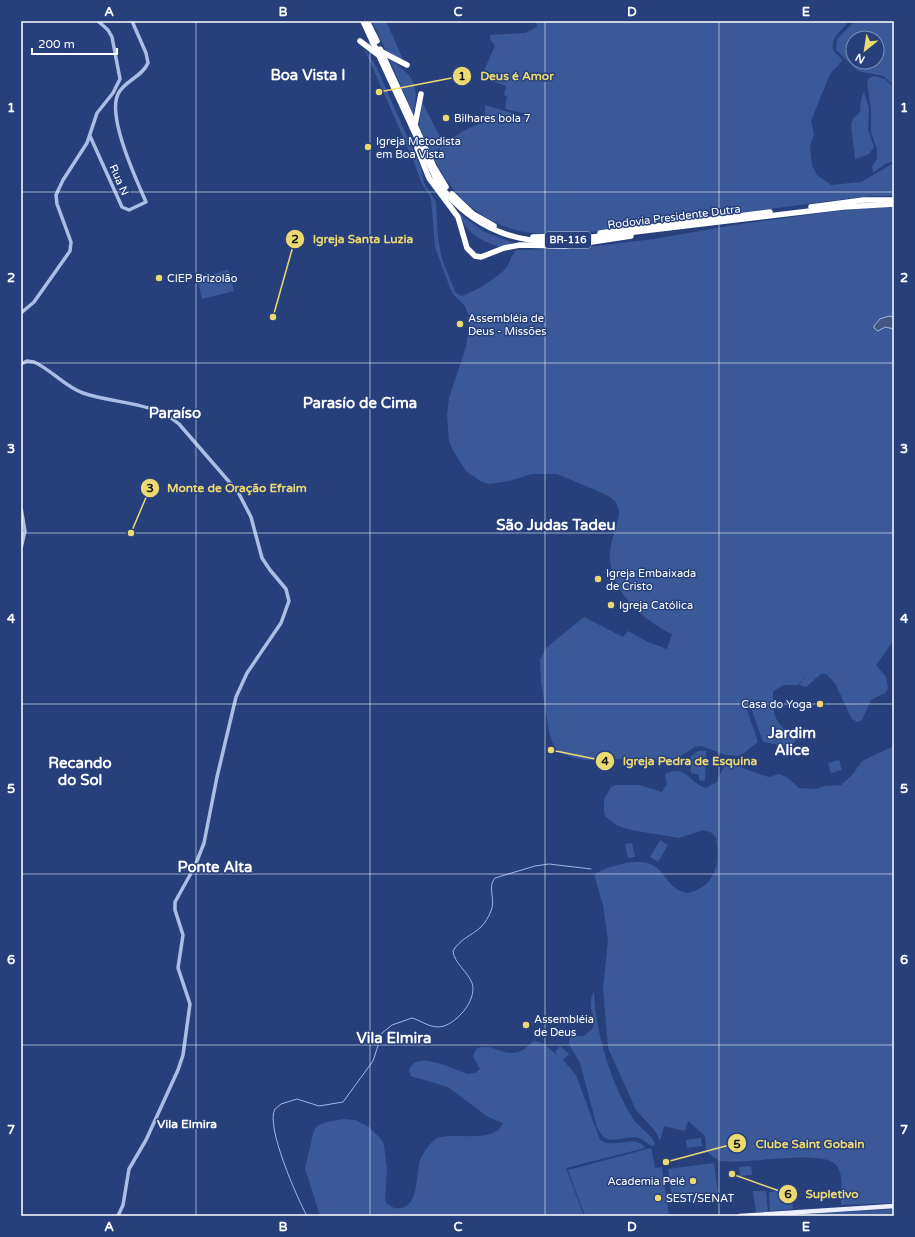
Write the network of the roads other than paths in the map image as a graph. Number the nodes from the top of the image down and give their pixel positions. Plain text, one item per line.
1 (98, 21) edge
2 (132, 21) edge
3 (363, 21) edge
4 (367, 21) edge
5 (360, 41) dead end
6 (380, 54) junction
7 (408, 65) dead end
8 (421, 94) dead end
9 (400, 103) junction
10 (415, 126) junction
11 (90, 136) junction
12 (894, 200) edge
13 (894, 204) edge
14 (648, 231) junction
15 (21, 313) edge
16 (21, 364) edge
17 (21, 508) edge
18 (21, 548) edge
19 (894, 1206) edge
20 (118, 1216) edge
21 (740, 1216) edge

1 - 11 street
2 - 11 street, Rua N
3 - 6 highway, Rodovia Presidente Dutra / BR-116
4 - 6 highway, Rodovia Presidente Dutra / BR-116
5 - 6 highway
6 - 7 highway
6 - 9 highway, Rodovia Presidente Dutra / BR-116
6 - 10 highway, Rodovia Presidente Dutra / BR-116
8 - 10 highway
9 - 14 highway, Rodovia Presidente Dutra / BR-116
9 - 14 highway
10 - 12 highway, Rodovia Presidente Dutra / BR-116
11 - 15 street
13 - 14 highway, Rodovia Presidente Dutra / BR-116
16 - 20 street
17 - 18 street
19 - 21 main road

